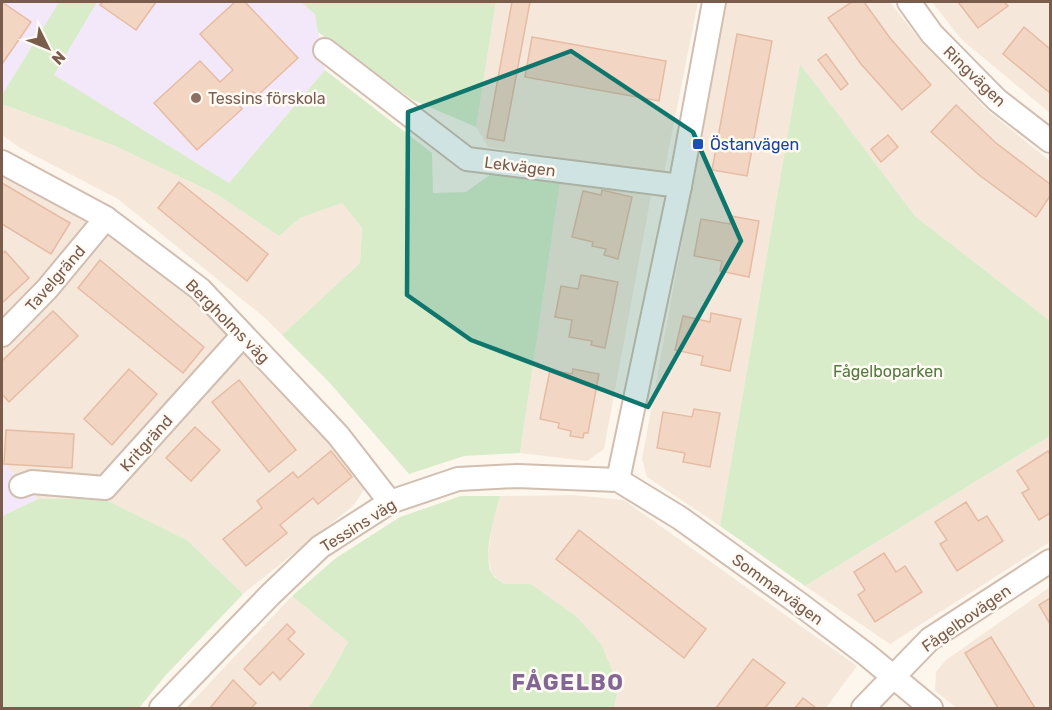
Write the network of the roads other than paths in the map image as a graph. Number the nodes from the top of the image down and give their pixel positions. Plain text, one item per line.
1 (714, 2) edge
2 (909, 2) edge
3 (324, 50) dead end
4 (1050, 141) edge
5 (2, 162) edge
6 (680, 186) junction
7 (106, 218) junction
8 (2, 335) edge
9 (243, 335) junction
10 (618, 480) junction
11 (21, 486) dead end
12 (390, 502) junction
13 (1050, 561) edge
14 (892, 678) junction
15 (161, 708) edge
16 (863, 708) edge
17 (931, 708) edge

1 - 6 street
2 - 4 street, Ringvägen
3 - 6 street, Lekvägen
5 - 7 street, Bergholms väg
6 - 10 street
7 - 8 street, Tavelgränd
7 - 9 street, Bergholms väg
9 - 11 street, Kritgränd
9 - 12 street, Bergholms väg
10 - 12 street, Tessins väg
10 - 14 street, Sommarvägen
12 - 15 street, Tessins väg
13 - 14 street, Fågelbovägen
14 - 16 street, Fågelbovägen
14 - 17 street, Sommarvägen

